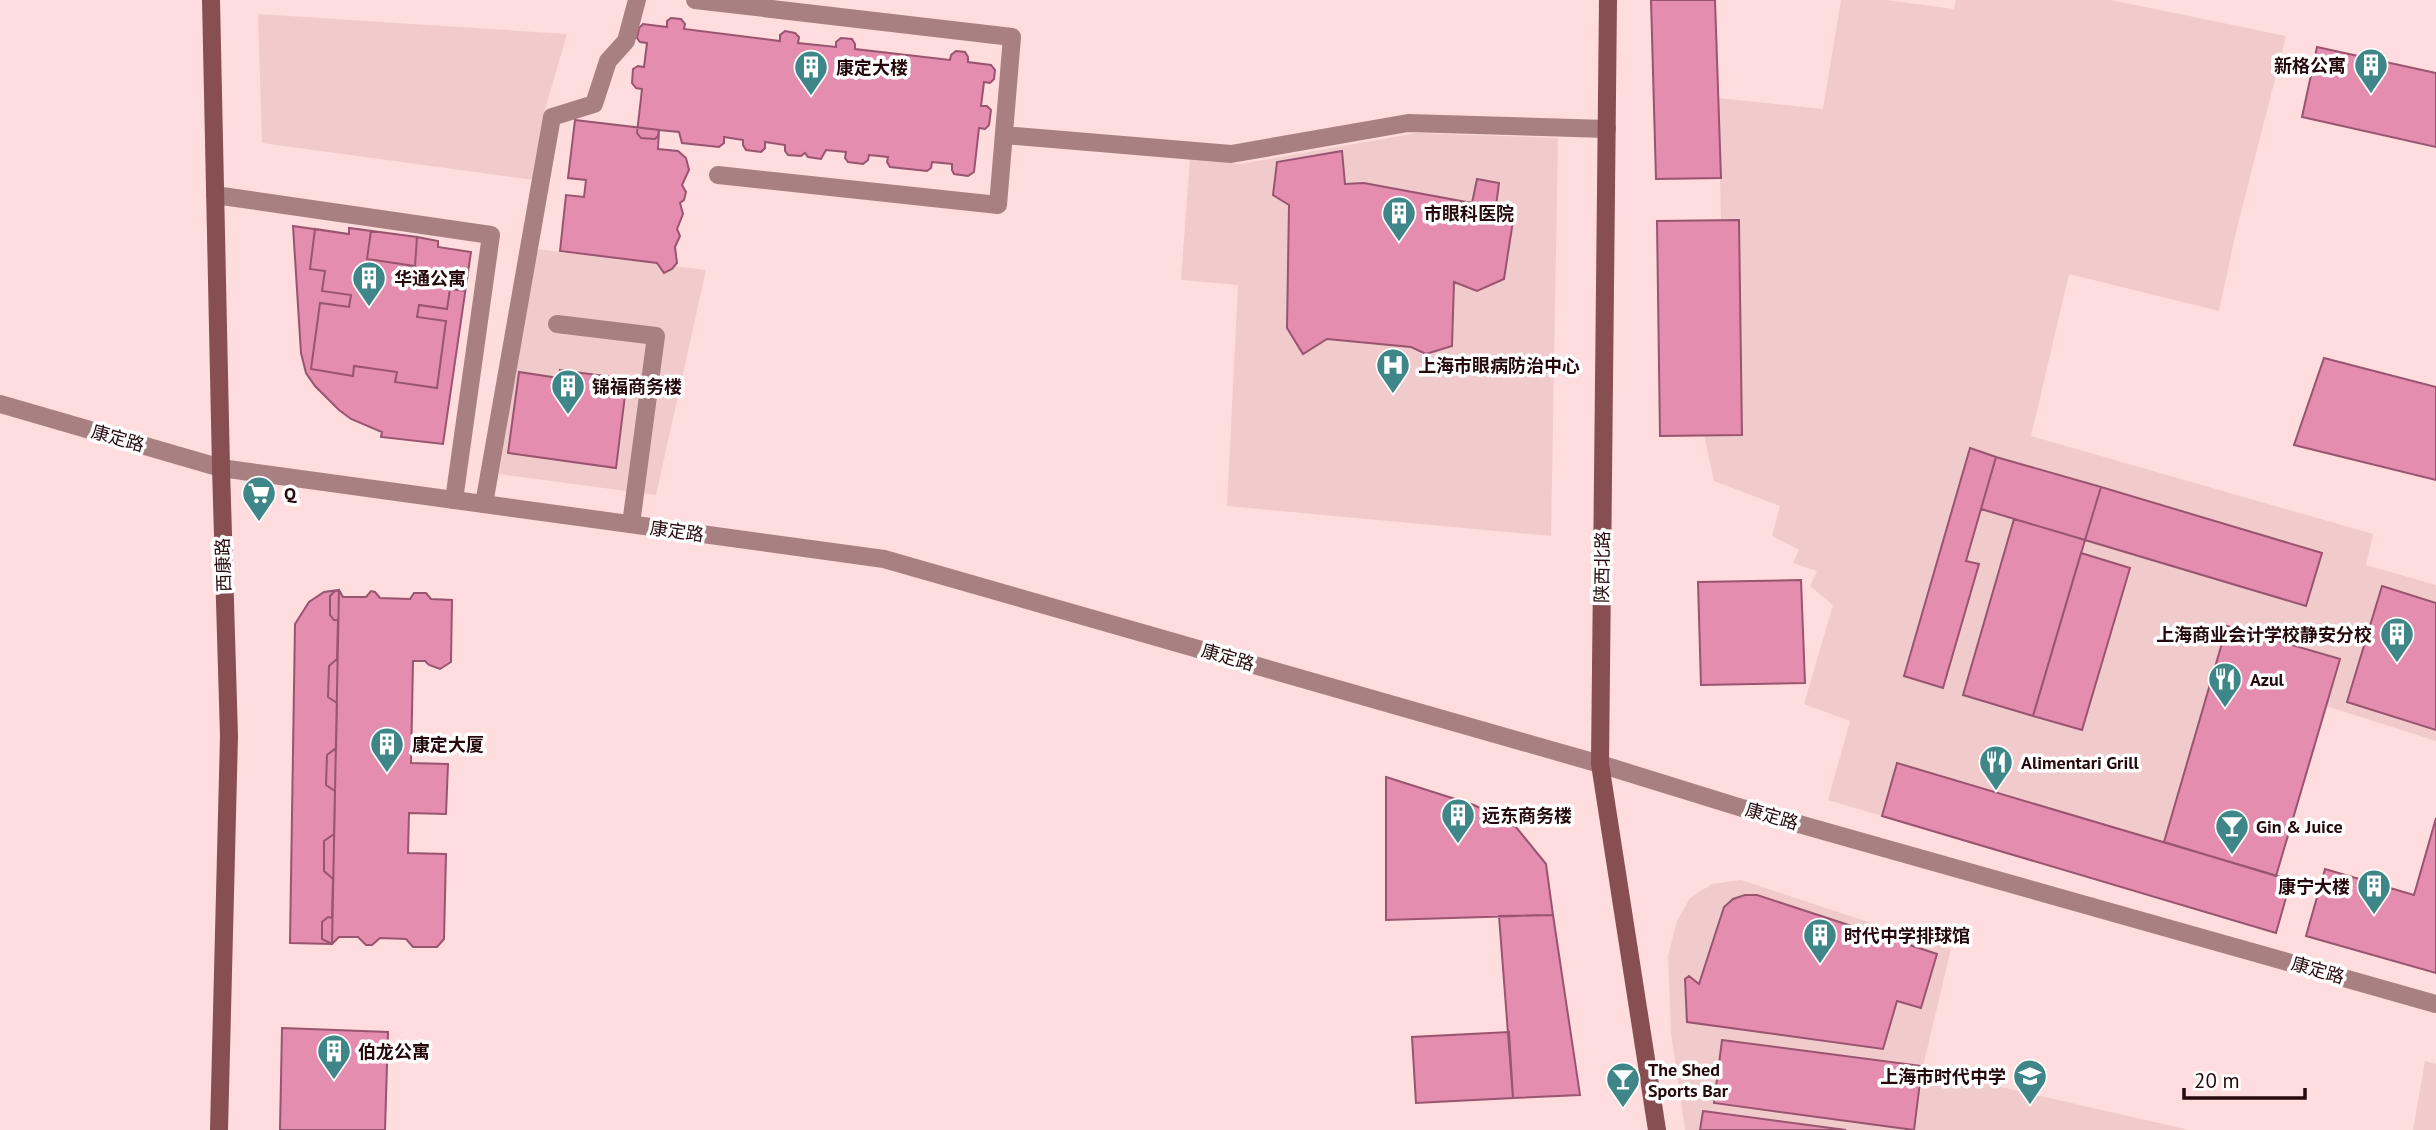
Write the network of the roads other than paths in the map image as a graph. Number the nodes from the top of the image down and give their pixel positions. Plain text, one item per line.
1 (211, 0) edge
2 (637, 0) edge
3 (695, 0) edge
4 (1608, 0) edge
5 (1606, 129) junction
6 (1004, 135) junction
7 (718, 176) dead end
8 (215, 195) junction
9 (557, 324) dead end
10 (0, 404) edge
11 (220, 468) junction
12 (454, 499) junction
13 (484, 504) junction
14 (631, 524) junction
15 (1600, 764) junction
16 (2436, 1004) edge
17 (219, 1130) edge
18 (1657, 1130) edge

1 - 8 main road, 西康路
2 - 13 street
3 - 6 street
4 - 5 main road, 陕西北路
5 - 6 street
5 - 15 main road, 陕西北路
6 - 7 street
8 - 11 main road, 西康路
8 - 12 street
9 - 14 street
10 - 11 street, 康定路
11 - 12 street, 康定路
11 - 17 main road, 西康路
12 - 13 street, 康定路
13 - 14 street, 康定路
14 - 15 street, 康定路
15 - 16 street, 康定路
15 - 18 main road, 陕西北路

